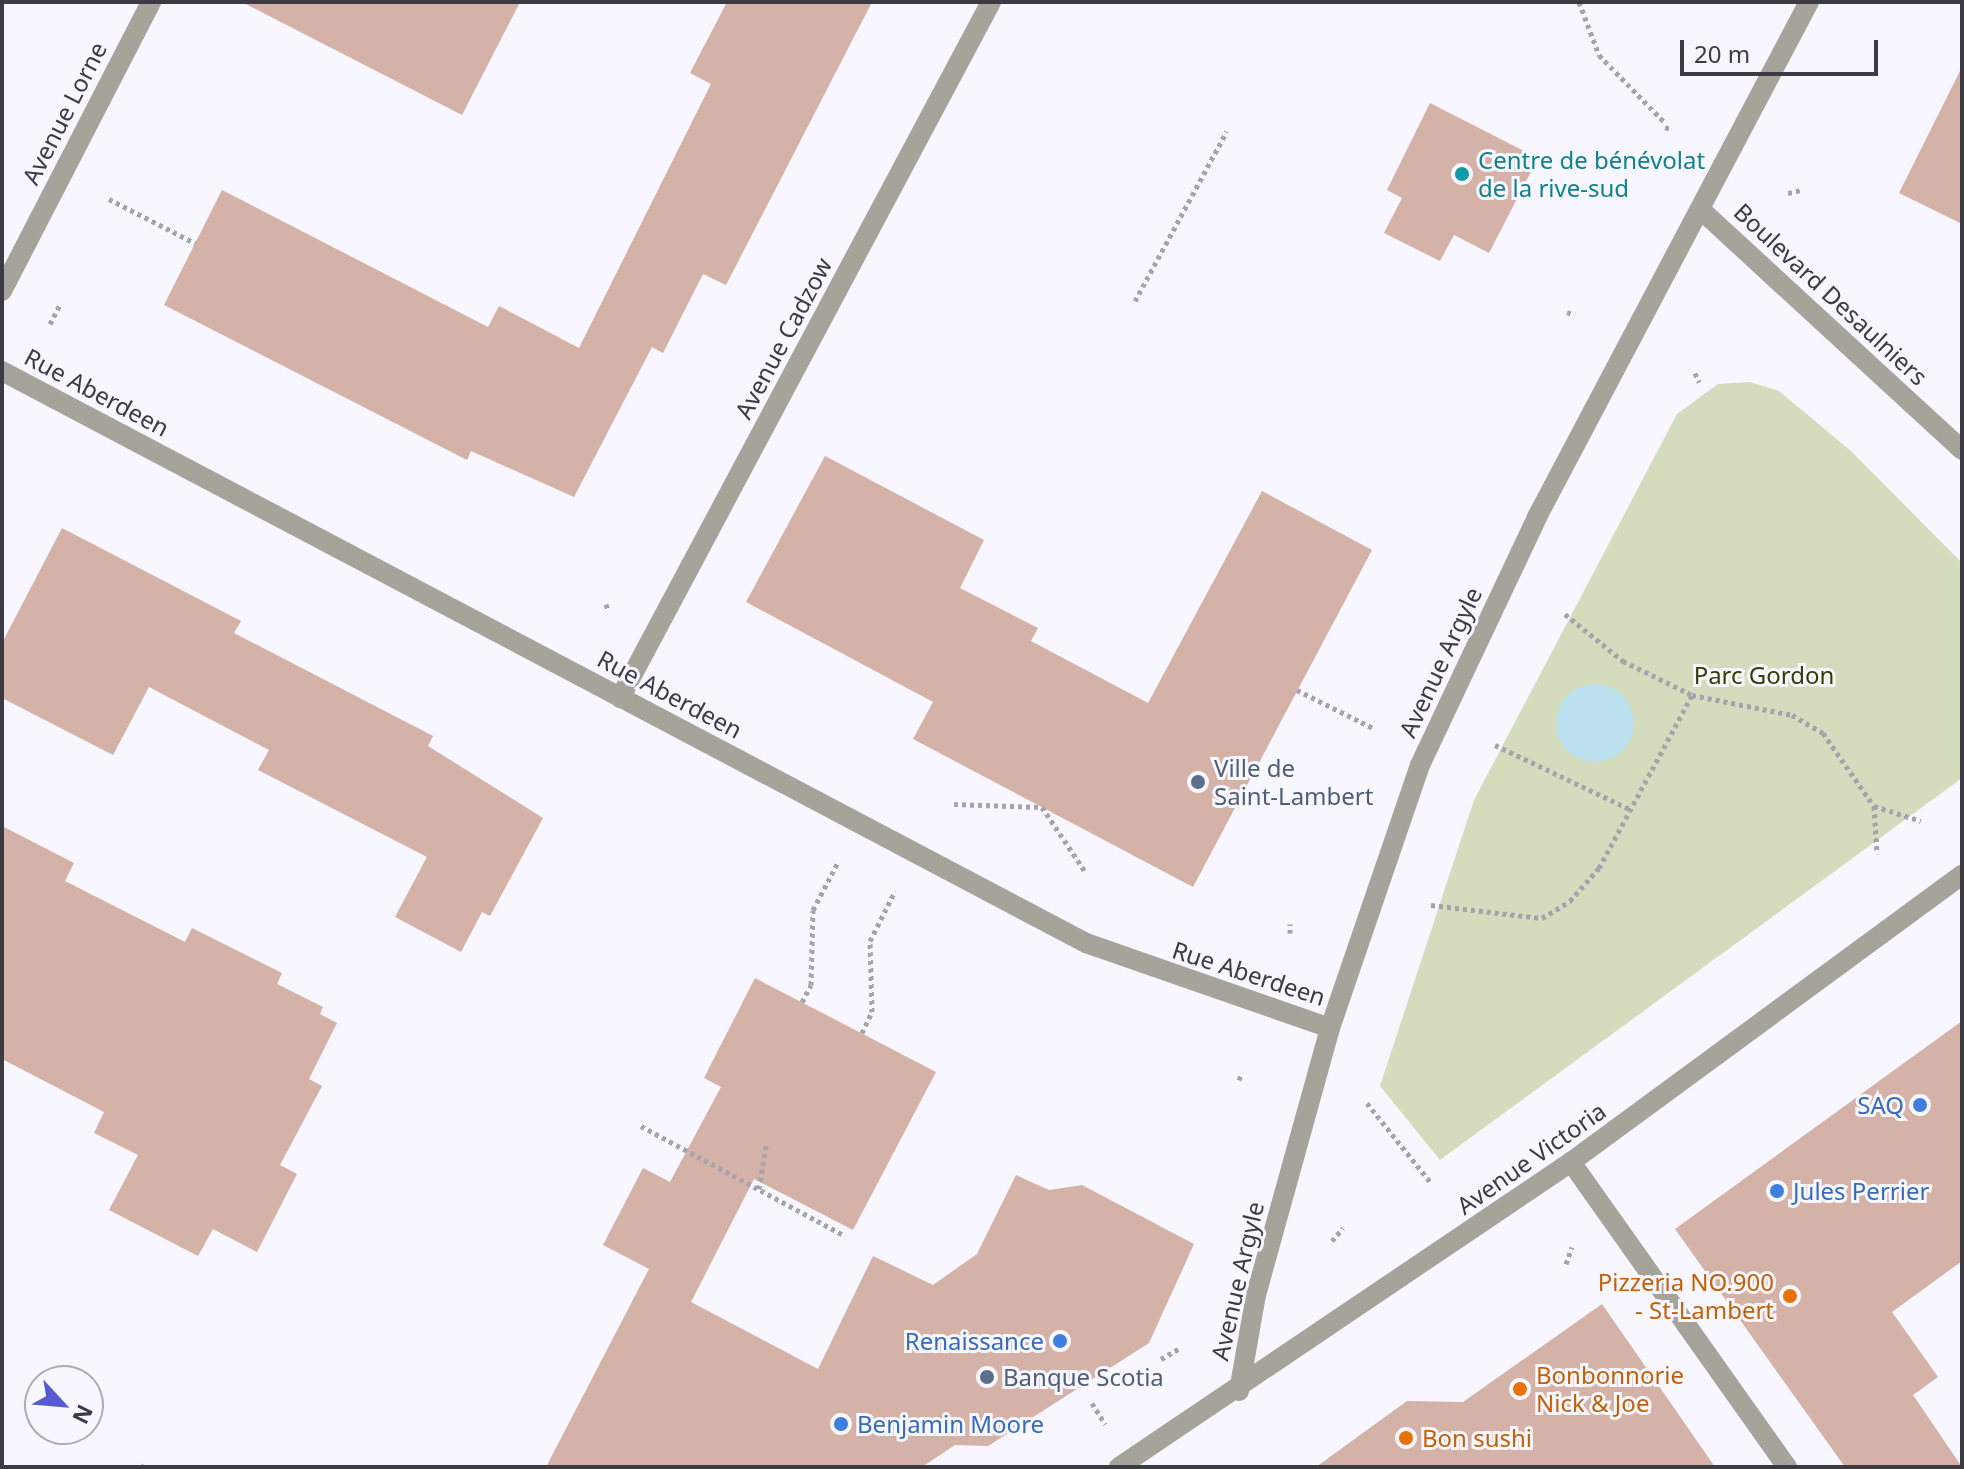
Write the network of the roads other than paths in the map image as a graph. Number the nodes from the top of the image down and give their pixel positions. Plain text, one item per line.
1 (151, 2) edge
2 (991, 2) edge
3 (1809, 2) edge
4 (1700, 209) junction
5 (2, 291) edge
6 (2, 371) edge
7 (1962, 450) edge
8 (620, 698) junction
9 (1962, 875) edge
10 (1330, 1028) junction
11 (1571, 1162) junction
12 (1239, 1391) junction
13 (1119, 1467) edge
14 (1787, 1467) edge

1 - 5 street, Avenue Lorne
2 - 8 street, Avenue Cadzow
3 - 4 street, Avenue Argyle
4 - 7 street, Boulevard Desaulniers
4 - 10 street, Avenue Argyle
6 - 8 street, Rue Aberdeen
8 - 10 street, Rue Aberdeen
9 - 11 street, Avenue Victoria
10 - 12 street, Avenue Argyle
11 - 12 street, Avenue Victoria
11 - 14 street
12 - 13 street, Avenue Victoria

